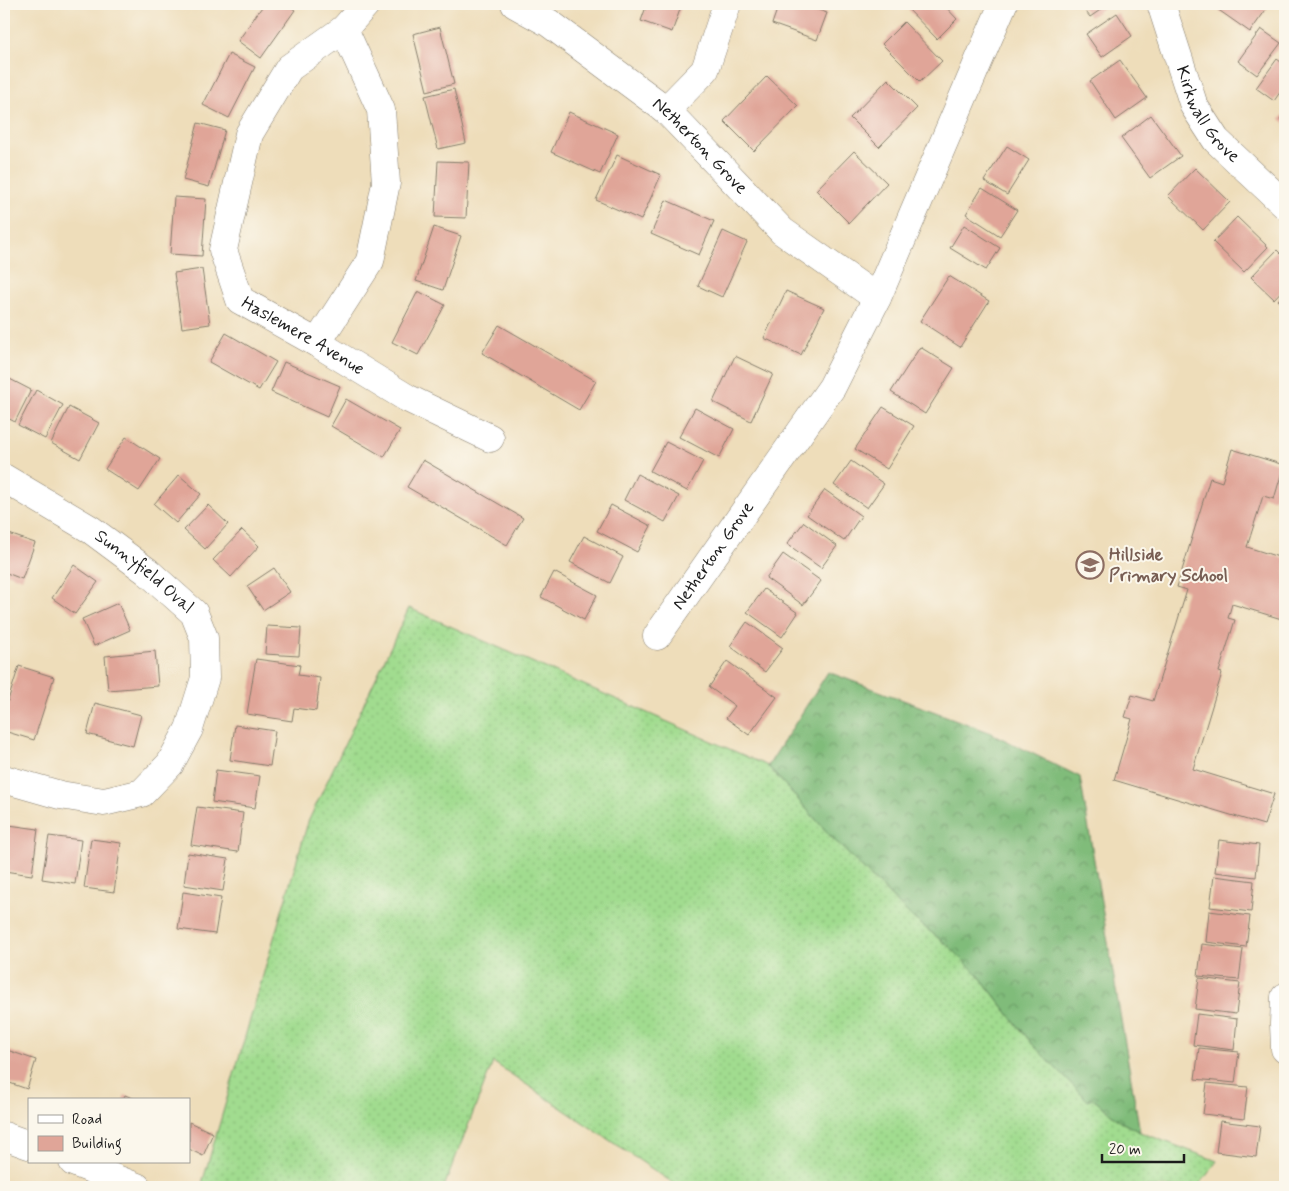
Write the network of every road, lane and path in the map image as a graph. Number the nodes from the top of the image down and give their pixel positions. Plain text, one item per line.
1 (366, 4) edge
2 (515, 4) edge
3 (727, 4) edge
4 (1003, 4) edge
5 (1160, 4) edge
6 (344, 28) junction
7 (666, 110) junction
8 (1285, 205) edge
9 (877, 298) junction
10 (317, 342) junction
11 (490, 438) dead end
12 (4, 478) edge
13 (657, 636) dead end
14 (4, 779) edge
15 (1285, 997) edge
16 (1285, 1032) edge
17 (4, 1136) edge
18 (28, 1145) edge
19 (78, 1164) edge
20 (137, 1187) edge

1 - 6 street, Haslemere Avenue
2 - 7 street, Netherton Grove
3 - 7 street
4 - 9 street, Netherton Grove
5 - 8 street, Kirkwall Grove
6 - 10 street
6 - 10 street, Haslemere Avenue
7 - 9 street, Netherton Grove
9 - 13 street, Netherton Grove
10 - 11 street, Haslemere Avenue
12 - 14 street, Sunnyfield Oval
15 - 16 street
17 - 18 street
19 - 20 street

